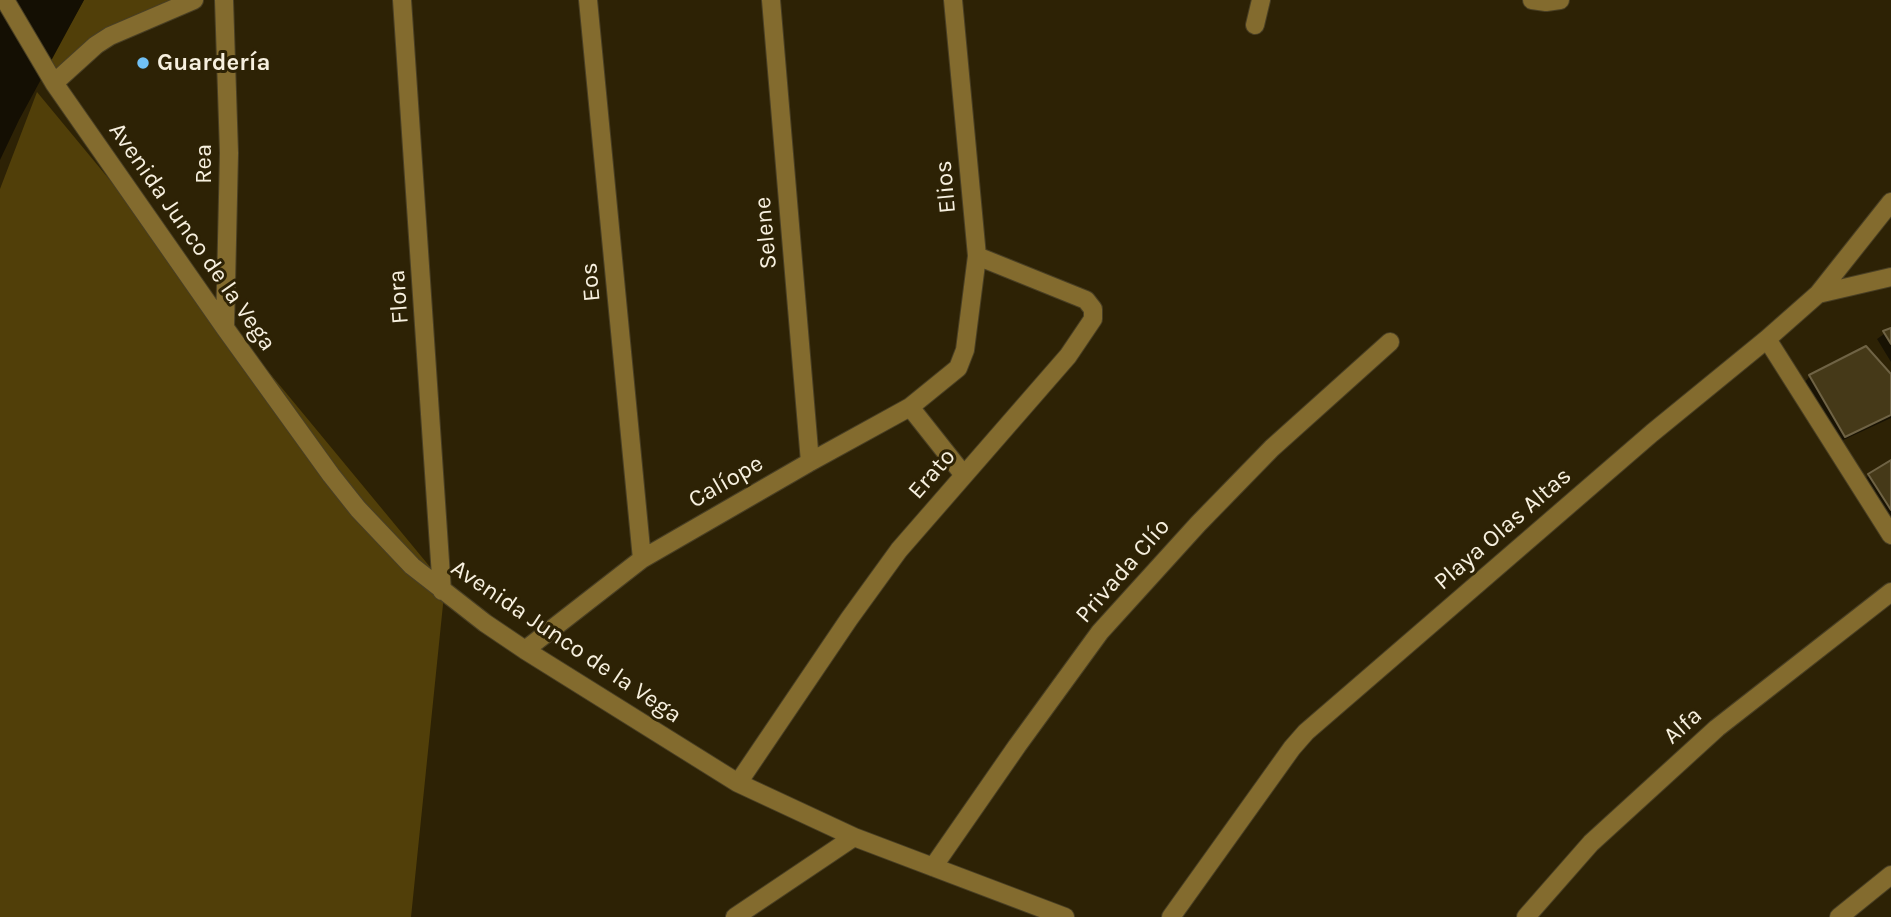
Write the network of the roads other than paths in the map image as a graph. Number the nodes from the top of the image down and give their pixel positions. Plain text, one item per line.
1 (5, 0) edge
2 (194, 0) edge
3 (224, 0) edge
4 (402, 0) edge
5 (588, 0) edge
6 (771, 0) edge
7 (953, 0) edge
8 (1261, 0) edge
9 (1532, 0) edge
10 (1560, 0) edge
11 (1255, 25) dead end
12 (49, 76) junction
13 (1891, 202) edge
14 (977, 256) junction
15 (1891, 277) edge
16 (1818, 294) junction
17 (225, 328) junction
18 (1767, 339) junction
19 (1390, 342) dead end
20 (958, 368) joint
21 (910, 407) junction
22 (810, 462) junction
23 (963, 474) junction
24 (1891, 535) edge
25 (642, 559) junction
26 (442, 591) junction
27 (1891, 592) edge
28 (525, 650) junction
29 (738, 783) junction
30 (854, 837) junction
31 (933, 867) junction
32 (1891, 875) edge
33 (735, 917) edge
34 (1065, 917) edge
35 (1171, 917) edge
36 (1526, 917) edge
37 (1839, 917) edge

1 - 12 street, Avenida Junco de la Vega
2 - 12 street
3 - 17 street, Rea
4 - 26 street, Flora
5 - 25 street, Eos
6 - 22 street, Selene
7 - 14 street, Elios
8 - 11 street
9 - 10 street
12 - 17 street, Avenida Junco de la Vega
13 - 16 street, Playa Olas Altas
14 - 20 street, Elios
14 - 23 street, Erato
15 - 16 street
16 - 18 street, Playa Olas Altas
17 - 26 street, Avenida Junco de la Vega
18 - 24 street
18 - 35 street, Playa Olas Altas
19 - 31 street, Privada Clío
20 - 21 street, Calíope
21 - 22 street, Calíope
21 - 23 street
22 - 25 street, Calíope
23 - 29 street, Erato
25 - 28 street, Calíope
26 - 28 street, Avenida Junco de la Vega
27 - 36 street, Alfa
28 - 29 street, Avenida Junco de la Vega
29 - 30 street, Avenida Junco de la Vega
30 - 31 street, Avenida Junco de la Vega
30 - 33 street
31 - 34 street, Avenida Junco de la Vega
32 - 37 street

